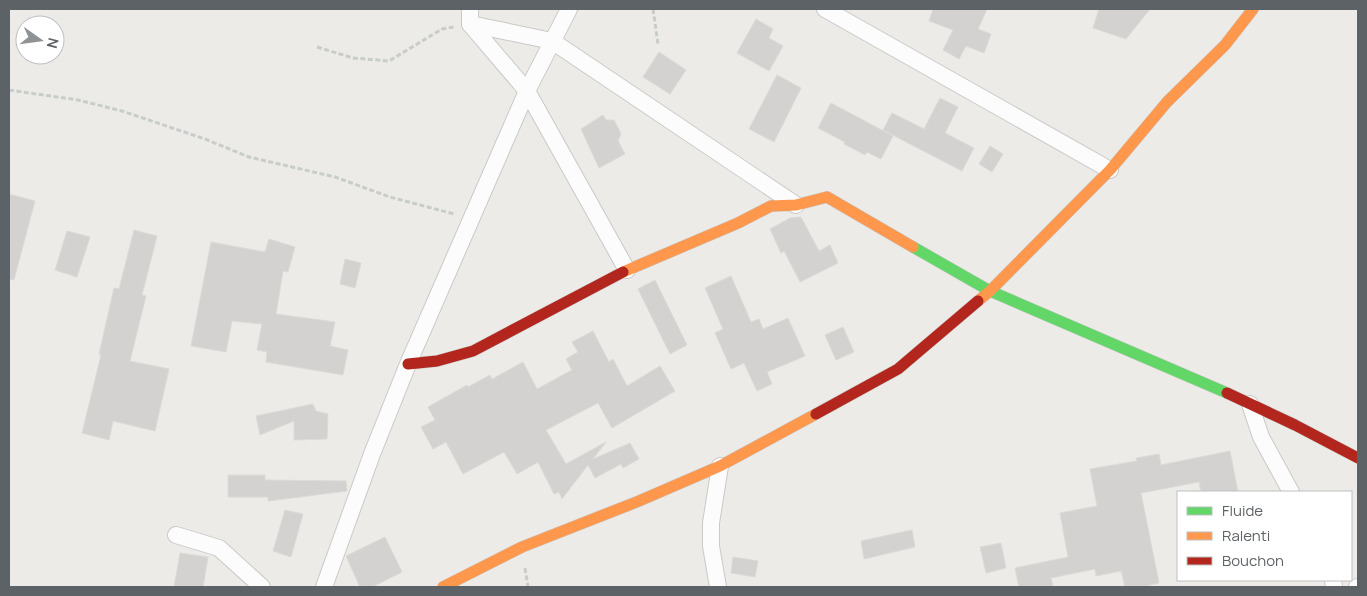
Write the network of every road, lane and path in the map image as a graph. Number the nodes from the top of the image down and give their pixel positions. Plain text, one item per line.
1 (569, 9) edge
2 (653, 9) edge
3 (826, 9) edge
4 (1253, 9) edge
5 (470, 16) edge
6 (552, 41) junction
7 (658, 44) dead end
8 (317, 47) dead end
9 (9, 90) edge
10 (527, 91) junction
11 (1110, 170) junction
12 (796, 205) junction
13 (472, 218) junction
14 (627, 270) junction
15 (990, 291) junction
16 (408, 364) junction
17 (1250, 404) junction
18 (1358, 458) edge
19 (720, 466) junction
20 (1291, 491) edge
21 (176, 535) dead end
22 (262, 587) edge
23 (324, 587) edge
24 (443, 587) edge
25 (718, 587) edge

1 - 6 street
2 - 7 path
3 - 11 street
4 - 11 street
5 - 6 street
5 - 8 path
5 - 10 street
6 - 10 street
6 - 12 street
9 - 13 path
10 - 13 street
10 - 14 street
11 - 15 street
12 - 14 street
12 - 15 street
13 - 16 street
14 - 16 street
15 - 17 street
15 - 19 street
16 - 23 street
17 - 18 street
17 - 20 street
19 - 24 street
19 - 25 street
21 - 22 street

